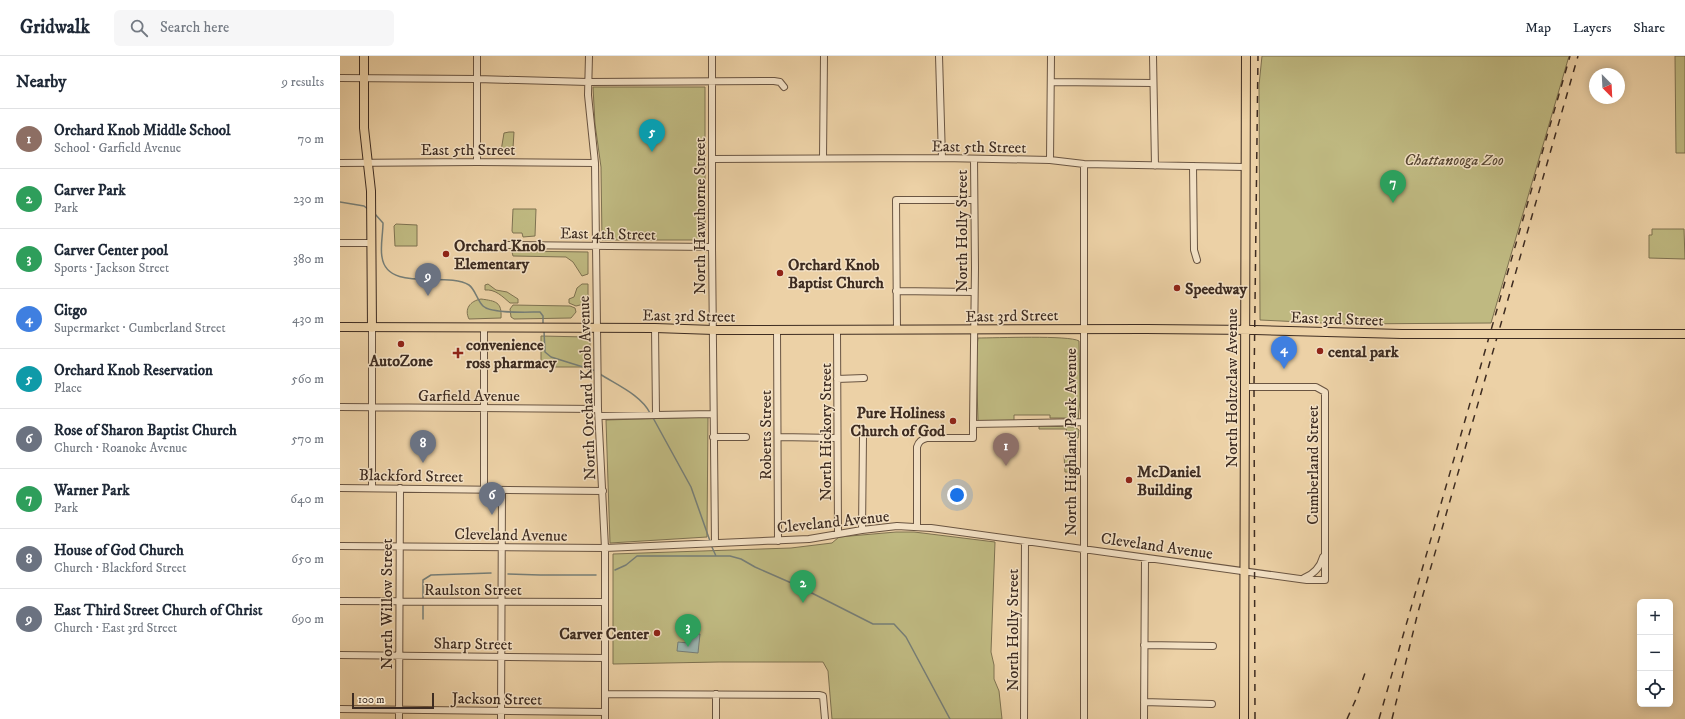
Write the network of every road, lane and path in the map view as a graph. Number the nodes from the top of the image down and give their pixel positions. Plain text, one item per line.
1 (364, 56) edge
2 (477, 56) edge
3 (588, 56) edge
4 (712, 56) edge
5 (824, 56) edge
6 (939, 56) edge
7 (1051, 56) edge
8 (1153, 56) edge
9 (1246, 56) edge
10 (340, 78) edge
11 (364, 78) junction
12 (477, 79) junction
13 (712, 81) junction
14 (588, 82) junction
15 (1051, 82) junction
16 (1153, 83) junction
17 (784, 87) dead end
18 (823, 158) junction
19 (942, 158) junction
20 (712, 159) junction
21 (974, 159) junction
22 (1050, 160) junction
23 (369, 162) junction
24 (477, 162) junction
25 (340, 163) edge
26 (595, 163) junction
27 (1084, 164) junction
28 (1155, 166) junction
29 (1193, 166) junction
30 (1245, 167) junction
31 (974, 200) junction
32 (340, 243) edge
33 (371, 243) junction
34 (505, 245) dead end
35 (596, 245) junction
36 (712, 247) junction
37 (1197, 260) dead end
38 (896, 291) junction
39 (974, 292) junction
40 (340, 327) edge
41 (372, 328) junction
42 (484, 328) junction
43 (597, 328) junction
44 (654, 328) junction
45 (1083, 329) junction
46 (714, 330) junction
47 (777, 330) junction
48 (897, 330) junction
49 (973, 330) junction
50 (1244, 330) junction
51 (837, 331) junction
52 (1685, 334) edge
53 (864, 378) dead end
54 (837, 379) junction
55 (1245, 387) junction
56 (340, 407) edge
57 (372, 408) junction
58 (484, 408) junction
59 (598, 409) junction
60 (656, 414) junction
61 (713, 414) junction
62 (599, 416) junction
63 (1083, 422) junction
64 (973, 424) junction
65 (713, 437) junction
66 (746, 437) dead end
67 (778, 437) junction
68 (862, 437) dead end
69 (838, 438) junction
70 (340, 488) edge
71 (372, 488) junction
72 (400, 488) junction
73 (484, 489) junction
74 (502, 490) junction
75 (603, 491) junction
76 (917, 527) junction
77 (862, 530) junction
78 (838, 534) junction
79 (778, 541) junction
80 (1025, 541) junction
81 (715, 543) junction
82 (340, 546) edge
83 (400, 546) junction
84 (1325, 547) junction
85 (502, 548) junction
86 (605, 548) junction
87 (1084, 548) junction
88 (1145, 558) junction
89 (1245, 570) junction
90 (1302, 579) junction
91 (1325, 580) joint
92 (340, 601) edge
93 (400, 601) junction
94 (502, 602) junction
95 (605, 602) junction
96 (1144, 645) junction
97 (1213, 646) dead end
98 (340, 655) edge
99 (399, 656) junction
100 (501, 657) junction
101 (605, 658) junction
102 (605, 694) junction
103 (716, 694) junction
104 (1144, 702) junction
105 (1212, 704) dead end
106 (340, 709) edge
107 (399, 710) junction
108 (501, 711) junction
109 (605, 716) edge
110 (399, 719) edge
111 (501, 719) edge
112 (716, 719) edge
113 (825, 719) edge
114 (1024, 719) edge
115 (1084, 719) edge
116 (1144, 719) edge
117 (1244, 719) edge

1 - 11 main road
2 - 12 street
3 - 14 street, North Orchard Knob Avenue
4 - 13 street, North Hawthorne Street
5 - 18 street
6 - 19 street, North Holly Street
7 - 15 street
8 - 16 street
9 - 30 main road, North Holtzclaw Avenue
10 - 11 street
11 - 12 street
11 - 23 main road
12 - 14 street
12 - 24 street
13 - 14 street
13 - 17 street
13 - 20 street, North Hawthorne Street
14 - 26 street, North Orchard Knob Avenue
15 - 16 street
15 - 22 street
16 - 28 street
18 - 19 street, East 5th Street
18 - 20 street, East 5th Street
19 - 21 street, East 5th Street
20 - 36 street, North Hawthorne Street
21 - 22 street, East 5th Street
21 - 31 street, North Holly Street
22 - 27 street, East 5th Street
23 - 24 street, East 5th Street
23 - 25 street, East 5th Street
23 - 33 main road
24 - 26 street, East 5th Street
26 - 35 street, North Orchard Knob Avenue
27 - 28 street, East 5th Street
27 - 45 street, North Highland Park Avenue
28 - 29 street, East 5th Street
29 - 30 street, East 5th Street
29 - 37 street
30 - 50 main road, North Holtzclaw Avenue
31 - 38 street
31 - 39 street, North Holly Street
32 - 33 street
33 - 41 main road
34 - 35 street, East 4th Street
35 - 36 street, East 4th Street
35 - 43 street, North Orchard Knob Avenue
36 - 46 street, North Hawthorne Street
38 - 39 street
38 - 48 street
39 - 49 street, North Holly Street
40 - 41 main road, East 3rd Street
41 - 42 main road, East 3rd Street
41 - 57 street
42 - 43 main road, East 3rd Street
42 - 58 street
43 - 44 main road, East 3rd Street
43 - 59 street, North Orchard Knob Avenue
44 - 46 main road, East 3rd Street
44 - 60 street
45 - 49 main road, East 3rd Street
45 - 50 main road, East 3rd Street
45 - 63 street, North Highland Park Avenue
46 - 47 main road, East 3rd Street
46 - 61 street, North Hawthorne Street
47 - 51 main road, East 3rd Street
47 - 67 street, Roberts Street
48 - 49 main road, East 3rd Street
48 - 51 main road, East 3rd Street
49 - 64 street, North Holly Street
50 - 52 main road, East 3rd Street, bridge
50 - 55 main road, North Holtzclaw Avenue
51 - 54 street, North Hickory Street
53 - 54 street
54 - 69 street, North Hickory Street
55 - 84 street, Cumberland Street
55 - 89 main road, North Holtzclaw Avenue
56 - 57 street, Garfield Avenue
57 - 58 street, Garfield Avenue
57 - 71 street
58 - 59 street, Garfield Avenue
58 - 73 street
59 - 62 street, North Orchard Knob Avenue
60 - 61 street
60 - 62 street
61 - 65 street, North Hawthorne Street
62 - 75 street, North Orchard Knob Avenue
63 - 64 street
63 - 87 street, North Highland Park Avenue
64 - 76 street
65 - 66 street
65 - 81 street, North Hawthorne Street
67 - 69 street
67 - 79 street, Roberts Street
68 - 77 street
69 - 78 street, North Hickory Street
70 - 71 street, Blackford Street
71 - 72 street, Blackford Street
72 - 73 street, Blackford Street
72 - 83 street, North Willow Street
73 - 74 street, Blackford Street
74 - 75 street, Blackford Street
74 - 85 street
75 - 86 street, North Orchard Knob Avenue
76 - 77 street, Cleveland Avenue
76 - 80 street, Cleveland Avenue
77 - 78 street, Cleveland Avenue
78 - 79 street, Cleveland Avenue
79 - 81 street, Cleveland Avenue
80 - 87 street, Cleveland Avenue
80 - 114 street, North Holly Street
81 - 86 street, Cleveland Avenue
82 - 83 street, Cleveland Avenue
83 - 85 street, Cleveland Avenue
83 - 93 street, North Willow Street
84 - 90 street, Cumberland Street
84 - 91 street, Cumberland Street
85 - 86 street, Cleveland Avenue
85 - 94 street
86 - 95 street, North Orchard Knob Avenue
87 - 88 street, Cleveland Avenue
87 - 115 street, North Highland Park Avenue
88 - 89 street, Cleveland Avenue
88 - 96 street
89 - 90 street, Cleveland Avenue
89 - 117 main road, North Holtzclaw Avenue
90 - 91 street, Cleveland Avenue
92 - 93 street, Raulston Street
93 - 94 street, Raulston Street
93 - 99 street, North Willow Street
94 - 95 street, Raulston Street
94 - 100 street
95 - 101 street, North Orchard Knob Avenue
96 - 97 street
96 - 104 street
98 - 99 street, Sharp Street
99 - 100 street, Sharp Street
99 - 107 street, North Willow Street
100 - 101 street, Sharp Street
100 - 108 street
101 - 102 street, North Orchard Knob Avenue
102 - 103 street
102 - 109 street, North Orchard Knob Avenue
103 - 112 street
103 - 113 street
104 - 105 street
104 - 116 street
106 - 107 street, Jackson Street
107 - 108 street, Jackson Street
107 - 110 street, North Willow Street
108 - 109 street, Jackson Street
108 - 111 street

